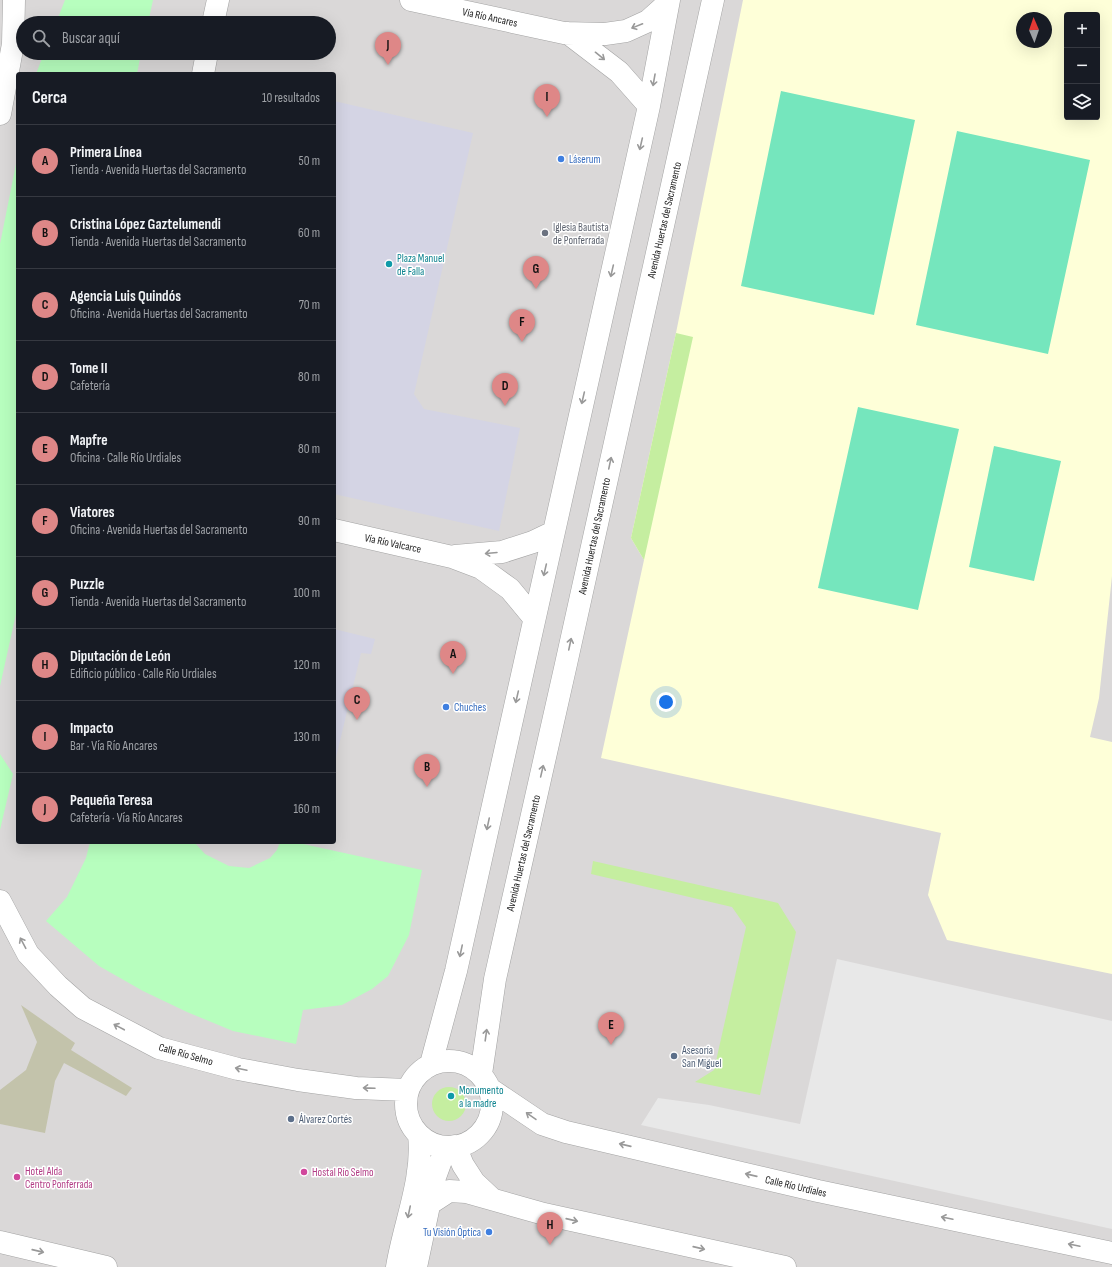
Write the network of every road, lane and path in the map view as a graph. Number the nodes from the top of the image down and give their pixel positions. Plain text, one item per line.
1 (14, 0) edge
2 (30, 0) edge
3 (218, 0) edge
4 (411, 0) edge
5 (713, 0) edge
6 (669, 1) edge
7 (24, 16) edge
8 (215, 16) edge
9 (568, 33) junction
10 (16, 36) edge
11 (13, 44) junction
12 (206, 60) edge
13 (203, 72) edge
14 (649, 106) junction
15 (0, 114) edge
16 (336, 530) edge
17 (554, 532) junction
18 (452, 556) junction
19 (534, 618) junction
20 (0, 901) edge
21 (431, 1064) junction
22 (486, 1082) junction
23 (408, 1090) junction
24 (419, 1135) junction
25 (451, 1147) junction
26 (493, 1200) junction
27 (429, 1204) junction
28 (0, 1242) edge
29 (1112, 1253) edge
30 (106, 1267) edge
31 (397, 1267) edge
32 (416, 1267) edge
33 (784, 1267) edge

1 - 11 street
2 - 7 street
3 - 8 street
4 - 9 street, Vía Río Ancares
22 -> 5 street, Avenida Huertas del Sacramento
6 -> 9 street, Vía Río Ancares
6 -> 14 street
9 -> 14 street, Vía Río Ancares
10 - 11 street
11 - 15 street
12 - 13 street
14 -> 17 street
16 - 18 street, Vía Río Valcarce
17 -> 18 street, Vía Río Valcarce
17 -> 19 street
18 - 19 street, Vía Río Valcarce
19 -> 21 street
23 -> 20 street, Calle Río Selmo
21 - 22 street
21 - 23 street
22 - 25 street
29 -> 22 street, Calle Río Urdiales
23 - 24 street
24 - 25 street
24 -> 31 street
25 - 26 street
25 - 27 street
26 - 27 street
26 -> 33 street
27 - 32 street
28 -> 30 street

